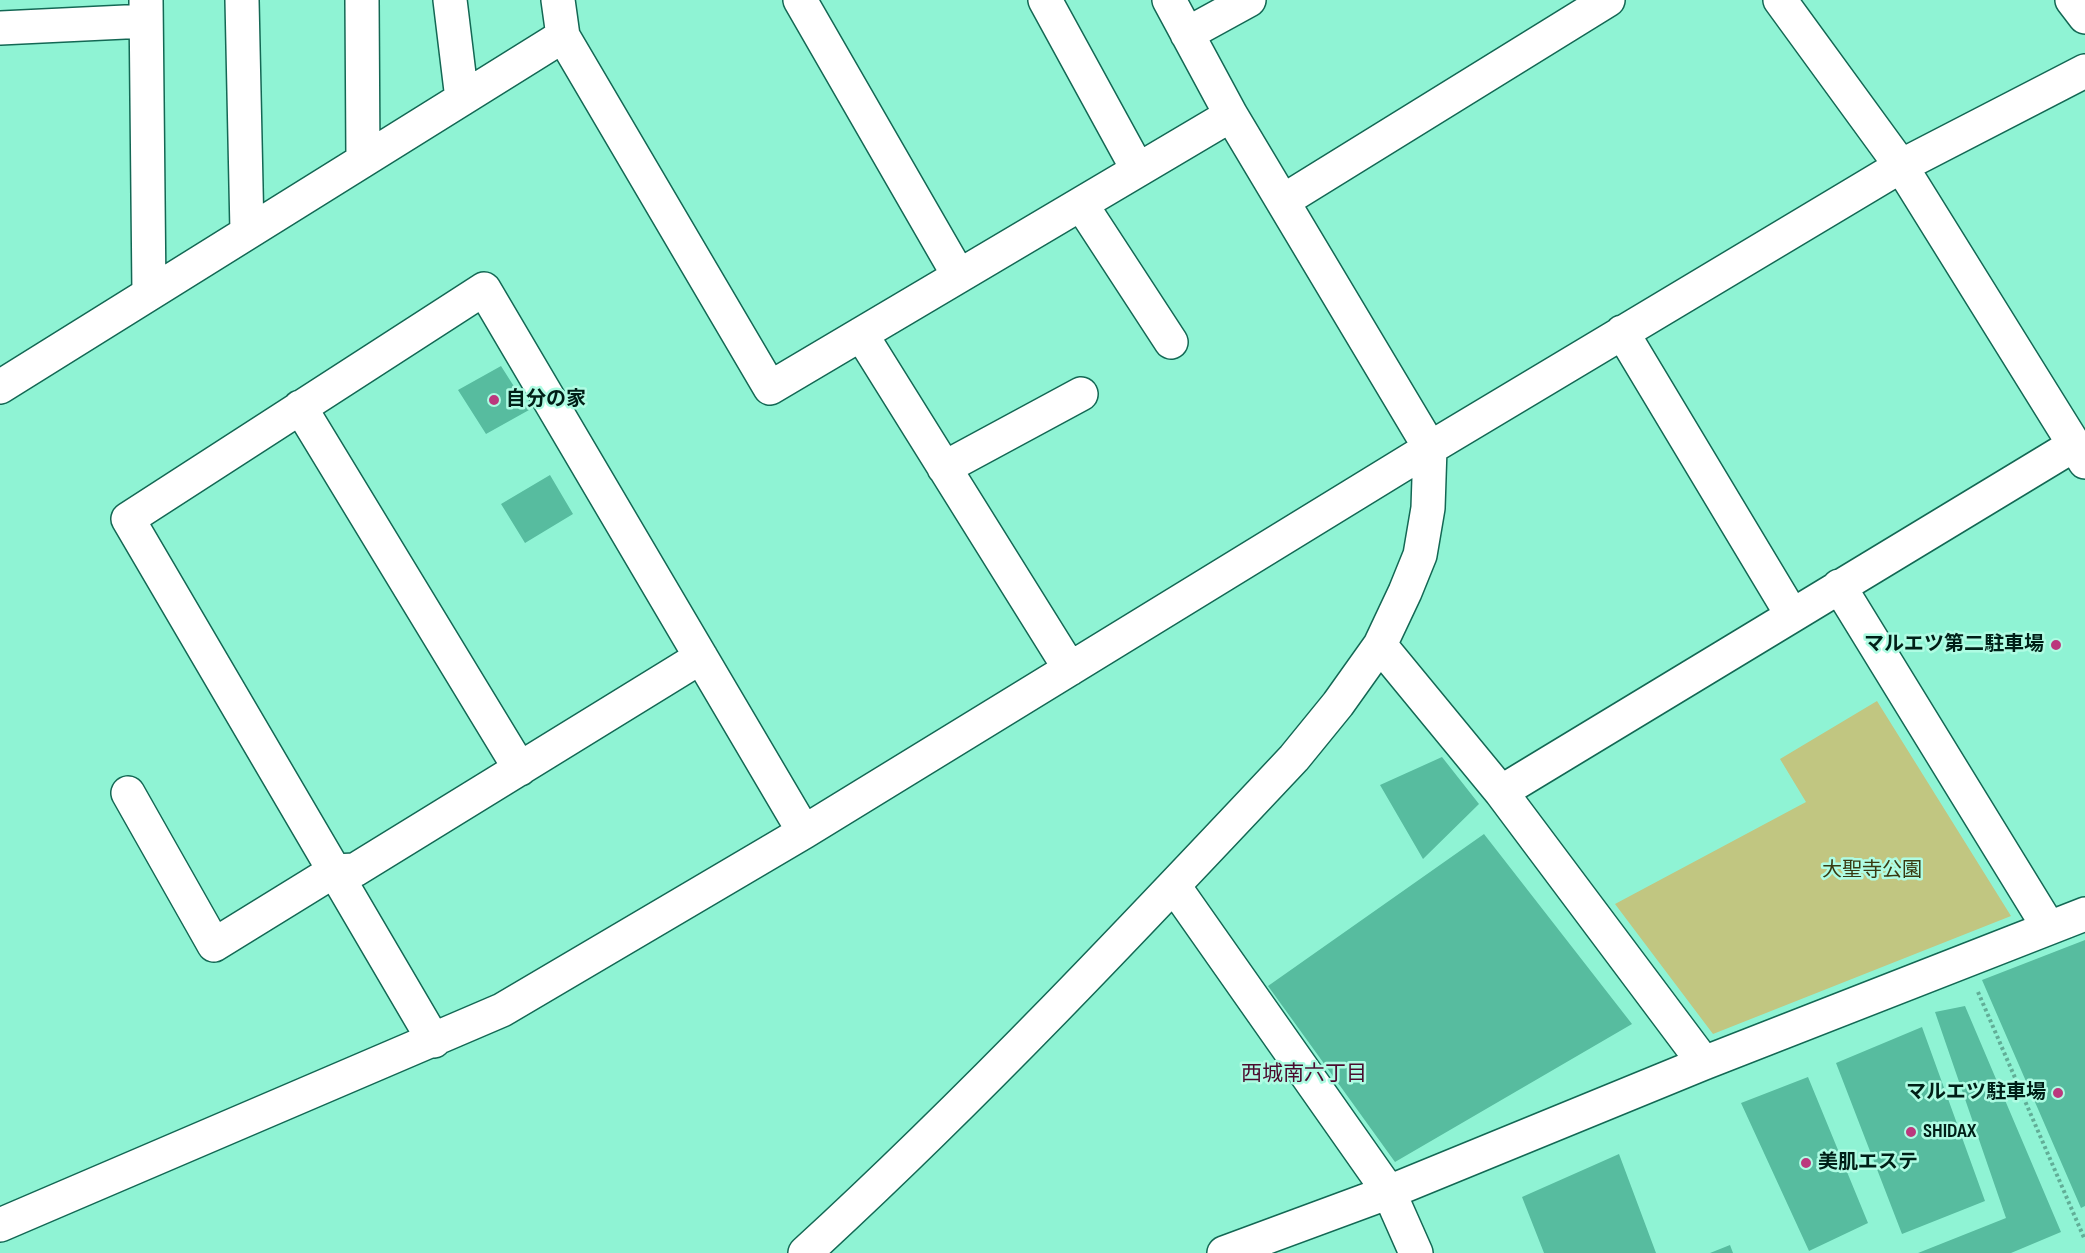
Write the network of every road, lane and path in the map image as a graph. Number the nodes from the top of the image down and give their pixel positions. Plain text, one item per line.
1 (242, 0) edge
2 (362, 0) edge
3 (450, 0) edge
4 (558, 0) edge
5 (800, 0) edge
6 (1045, 0) edge
7 (1169, 0) edge
8 (1249, 0) edge
9 (1608, 0) edge
10 (1780, 0) edge
11 (2072, 0) edge
12 (146, 11) edge
13 (2085, 17) edge
14 (0, 28) edge
15 (1187, 34) junction
16 (562, 36) junction
17 (2085, 71) edge
18 (462, 99) junction
19 (1231, 115) junction
20 (363, 160) junction
21 (1901, 166) junction
22 (1138, 170) junction
23 (1283, 201) junction
24 (1081, 204) junction
25 (247, 232) junction
26 (960, 276) junction
27 (149, 294) junction
28 (1622, 332) junction
29 (861, 334) junction
30 (1172, 342) dead end
31 (0, 387) edge
32 (1081, 394) dead end
33 (300, 407) junction
34 (1430, 448) junction
35 (2080, 453) edge
36 (944, 468) junction
37 (1839, 586) junction
38 (1792, 615) junction
39 (1380, 645) junction
40 (701, 657) junction
41 (1070, 669) junction
42 (520, 769) junction
43 (1501, 792) junction
44 (128, 793) dead end
45 (804, 832) junction
46 (334, 871) junction
47 (1174, 886) junction
48 (2085, 914) edge
49 (2049, 928) junction
50 (1964, 962) junction
51 (434, 1041) junction
52 (1704, 1063) junction
53 (1389, 1192) junction
54 (0, 1225) edge
55 (2085, 1240) edge
56 (805, 1253) edge
57 (1224, 1253) edge
58 (1416, 1253) edge

1 - 25 street
2 - 20 street
3 - 18 street
4 - 16 street
5 - 26 street
6 - 22 street
7 - 15 street
8 - 15 street
9 - 23 street
10 - 21 street
11 - 13 street
12 - 14 street
12 - 27 street
15 - 19 street
16 - 18 street
16 - 29 street
17 - 21 street
18 - 20 street
19 - 22 street
19 - 23 street
20 - 25 street
21 - 28 street
21 - 35 street
22 - 24 street
23 - 34 street
24 - 26 street
24 - 30 street
25 - 27 street
26 - 29 street
27 - 31 street
28 - 34 street
28 - 38 street
29 - 36 street
32 - 36 street
33 - 40 street
33 - 42 street
33 - 46 street
34 - 39 street
34 - 41 street
35 - 37 street
36 - 41 street
37 - 38 street
37 - 49 street
38 - 43 street
39 - 43 street
39 - 47 street
40 - 42 street
40 - 45 street
41 - 45 street
42 - 46 street
43 - 52 street
44 - 46 street
45 - 51 street
46 - 51 street
47 - 53 street
47 - 56 street
48 - 49 street
49 - 50 street
50 - 52 street
50 - 55 path
51 - 54 street
52 - 53 street
53 - 57 street
53 - 58 street

